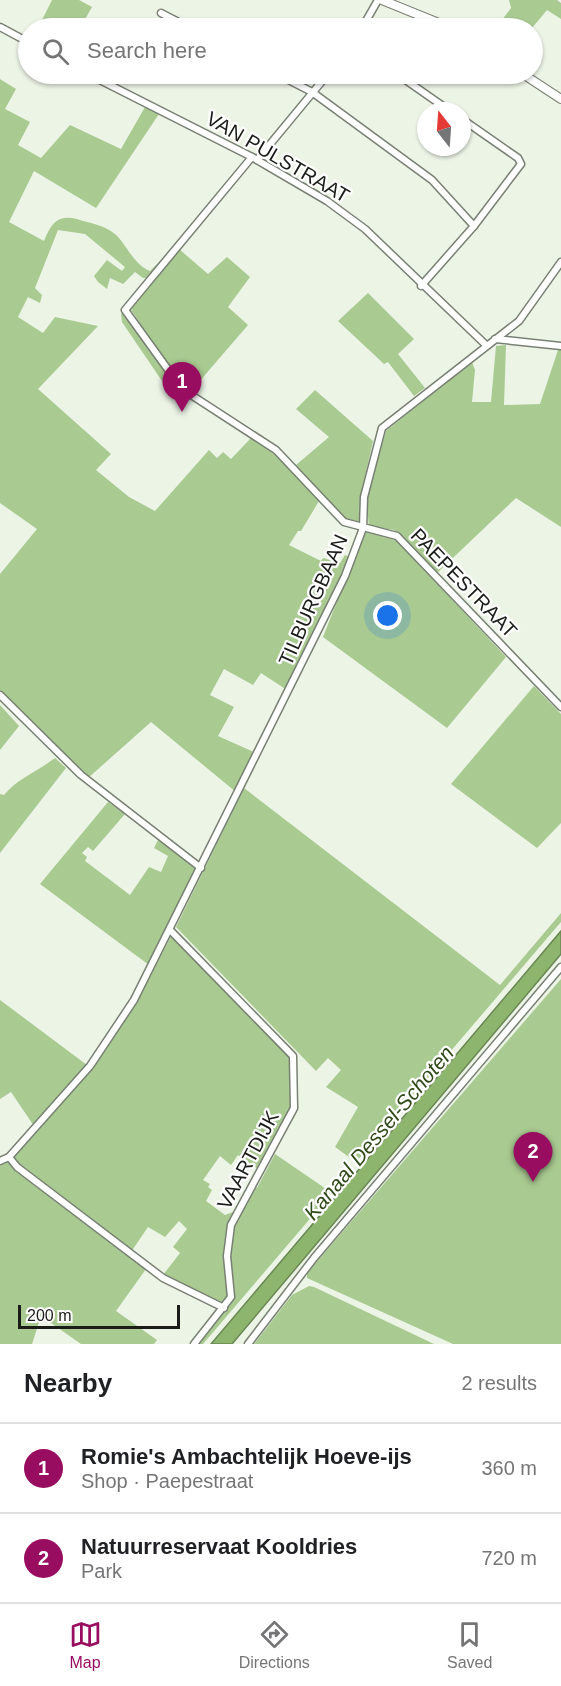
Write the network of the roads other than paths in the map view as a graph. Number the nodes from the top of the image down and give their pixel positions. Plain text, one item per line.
1 (380, 0) edge
2 (161, 14) dead end
3 (169, 18) edge
4 (368, 18) edge
5 (426, 18) edge
6 (0, 27) edge
7 (18, 37) edge
8 (108, 84) edge
9 (296, 84) edge
10 (319, 84) edge
11 (412, 84) edge
12 (538, 84) edge
13 (312, 92) junction
14 (561, 99) edge
15 (437, 102) edge
16 (471, 125) edge
17 (254, 159) junction
18 (474, 226) junction
19 (561, 262) edge
20 (422, 285) junction
21 (494, 339) junction
22 (486, 345) junction
23 (561, 346) edge
24 (363, 528) junction
25 (0, 695) edge
26 (561, 707) edge
27 (201, 868) junction
28 (170, 930) junction
29 (561, 967) edge
30 (9, 1157) junction
31 (0, 1161) edge
32 (224, 1308) junction
33 (194, 1344) edge
34 (248, 1344) edge

1 - 4 street
1 - 5 main road
2 - 3 street
6 - 7 street
8 - 17 street, VAN PULSTRAAT
9 - 13 street
10 - 13 street
11 - 15 street
12 - 14 main road
13 - 17 street
13 - 18 street
16 - 18 street
17 - 20 street, VAN PULSTRAAT
17 - 24 street, PAEPESTRAAT
18 - 20 street
19 - 21 street, TILBURGBAAN
20 - 22 street, VAN PULSTRAAT
21 - 22 street, TILBURGBAAN
21 - 23 street
22 - 24 street, TILBURGBAAN
24 - 26 street, PAEPESTRAAT
24 - 27 street, TILBURGBAAN
25 - 27 street
27 - 28 street, TILBURGBAAN
28 - 30 street, TILBURGBAAN
28 - 32 street, VAARTDIJK
29 - 34 street
30 - 31 street, TILBURGBAAN
30 - 32 street
32 - 33 street, VAARTDIJK

